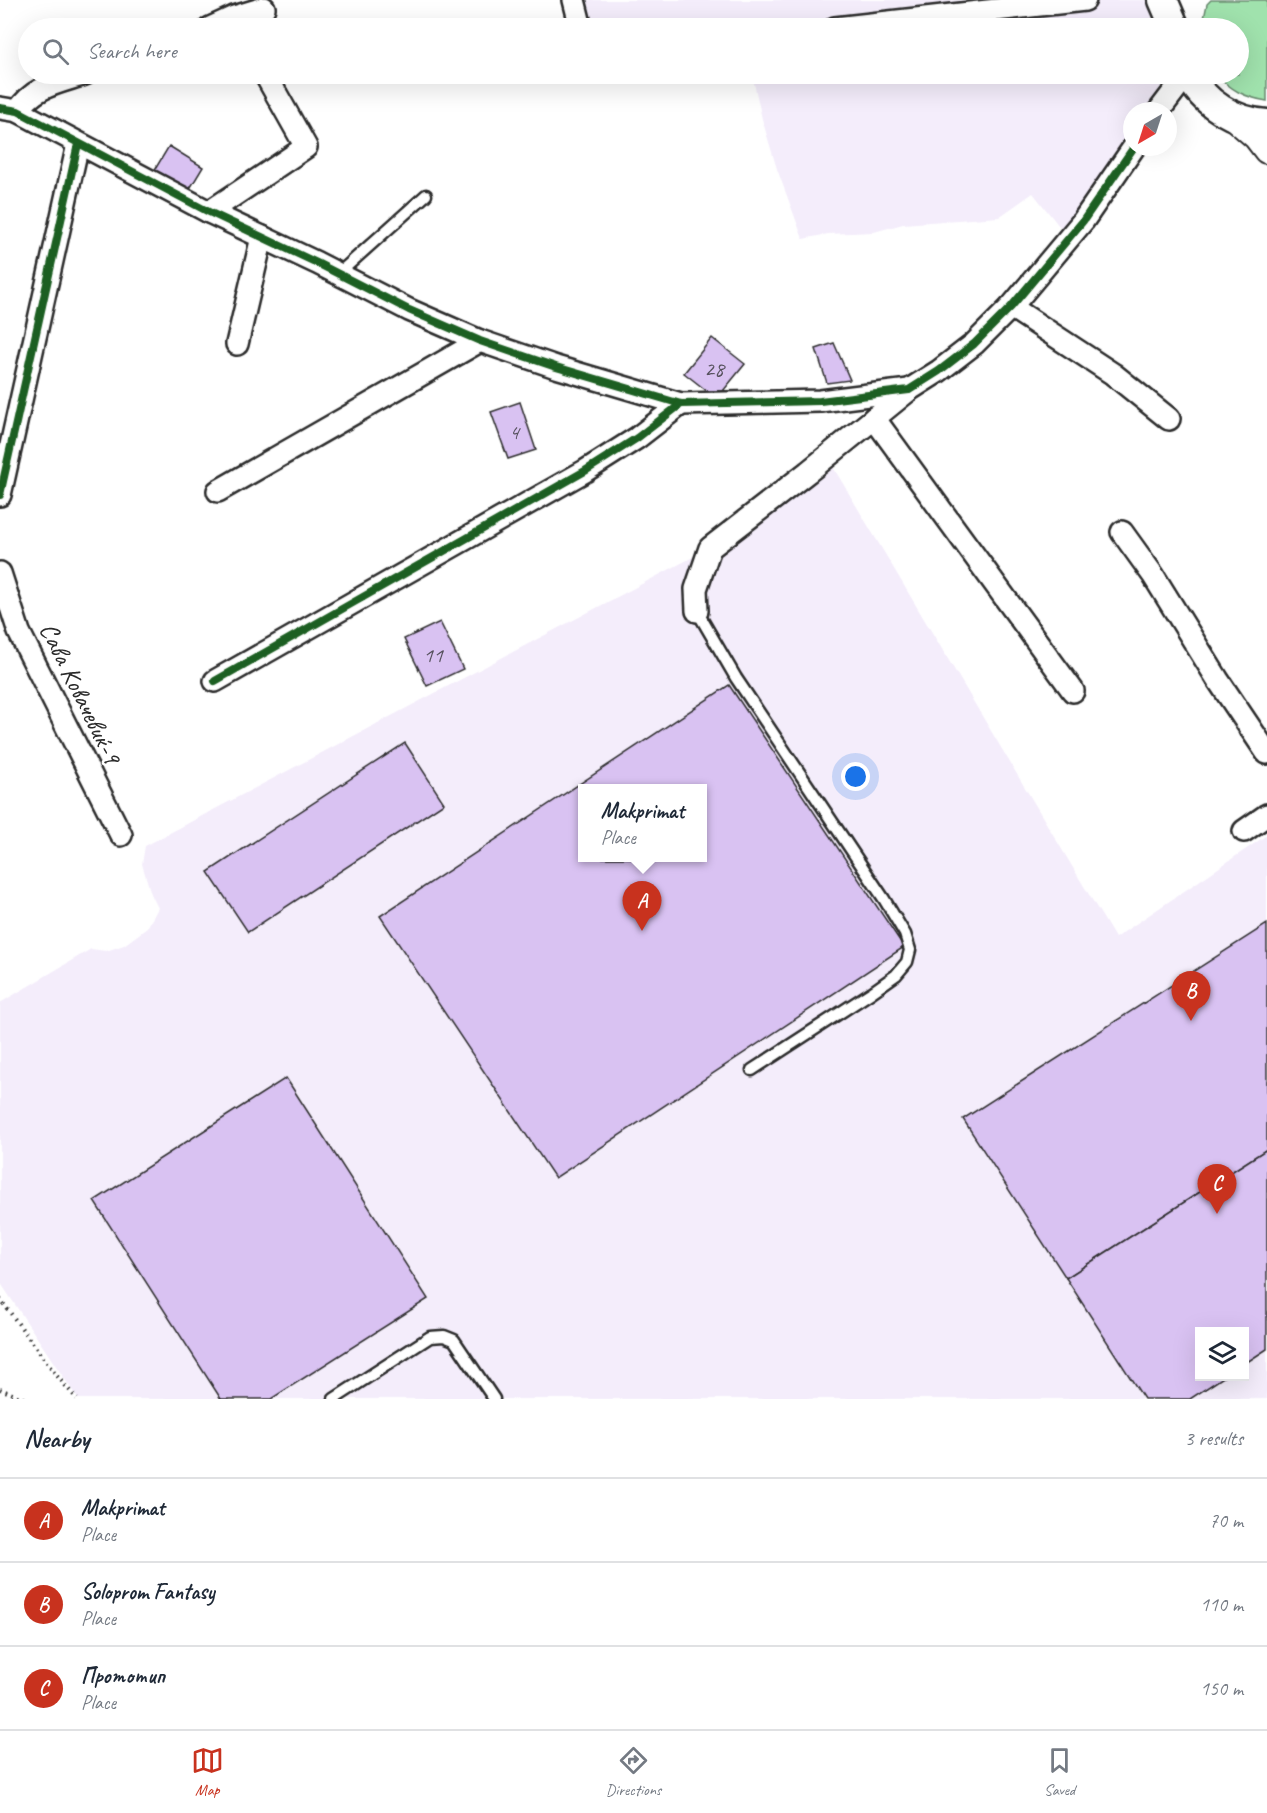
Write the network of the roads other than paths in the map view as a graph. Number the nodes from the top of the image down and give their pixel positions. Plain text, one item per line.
1 (574, 0) edge
2 (1085, 0) edge
3 (1163, 0) edge
4 (1186, 0) edge
5 (264, 8) dead end
6 (246, 18) edge
7 (578, 18) edge
8 (924, 18) edge
9 (1171, 18) edge
10 (1181, 18) edge
11 (55, 84) edge
12 (271, 84) edge
13 (1180, 84) edge
14 (1195, 84) edge
15 (1166, 102) edge
16 (9, 110) edge
17 (1235, 118) junction
18 (1267, 124) edge
19 (78, 144) junction
20 (1267, 150) edge
21 (1128, 156) edge
22 (426, 195) dead end
23 (209, 212) junction
24 (262, 237) junction
25 (338, 274) junction
26 (1011, 307) junction
27 (480, 341) junction
28 (237, 344) dead end
29 (909, 390) junction
30 (681, 404) junction
31 (874, 418) junction
32 (1169, 419) dead end
33 (218, 490) dead end
34 (0, 495) edge
35 (1122, 532) dead end
36 (0, 573) edge
37 (697, 611) joint
38 (215, 681) dead end
39 (1073, 691) dead end
40 (1267, 753) edge
41 (1267, 815) edge
42 (1244, 831) dead end
43 (121, 835) dead end
44 (753, 1070) dead end
45 (334, 1399) edge
46 (494, 1399) edge

1 - 7 street
2 - 8 street
3 - 9 main road
4 - 10 main road
5 - 6 street
11 - 16 street
12 - 23 street
13 - 15 street
14 - 17 main road
16 - 19 street
17 - 18 main road
17 - 20 street
19 - 23 street
19 - 34 street
21 - 26 street
22 - 25 lane
23 - 24 street
24 - 25 street
24 - 28 street
25 - 27 street
26 - 29 street
26 - 32 street
27 - 30 street
27 - 33 street
29 - 30 street
29 - 31 street
30 - 38 street
31 - 37 street
31 - 39 street
35 - 40 street
36 - 43 street, Сава Ковачевиќ-9
37 - 44 lane
41 - 42 street
45 - 46 lane

